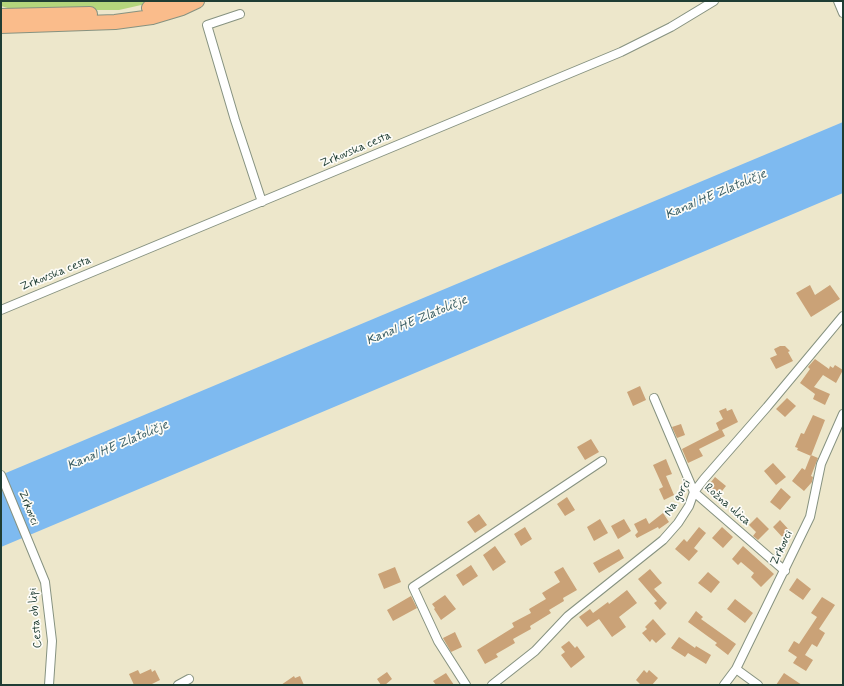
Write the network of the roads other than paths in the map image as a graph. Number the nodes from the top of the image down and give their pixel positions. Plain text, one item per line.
1 (171, 1) edge
2 (197, 1) edge
3 (714, 1) edge
4 (838, 1) edge
5 (843, 13) edge
6 (240, 14) dead end
7 (2, 18) edge
8 (262, 202) junction
9 (1, 310) edge
10 (843, 316) edge
11 (654, 398) dead end
12 (843, 414) edge
13 (602, 461) dead end
14 (1, 475) edge
15 (694, 492) junction
16 (32, 551) joint
17 (785, 571) junction
18 (736, 669) junction
19 (189, 679) dead end
20 (49, 685) edge
21 (178, 685) edge
22 (466, 685) edge
23 (492, 685) edge
24 (724, 685) edge
25 (758, 685) edge

1 - 7 highway
2 - 7 highway
3 - 8 street, Zrkovska cesta
4 - 5 street
6 - 8 street
8 - 9 street, Zrkovska cesta
10 - 15 street, Na gorci
11 - 15 street, Rožna ulica
12 - 17 street, Zrkovci
13 - 22 street
14 - 16 street, Zrkovci
15 - 17 street, Rožna ulica
15 - 23 street, Na gorci
16 - 20 street, Cesta ob lipi
17 - 18 street, Zrkovci
18 - 24 street, Zrkovci
18 - 25 street
19 - 21 street

